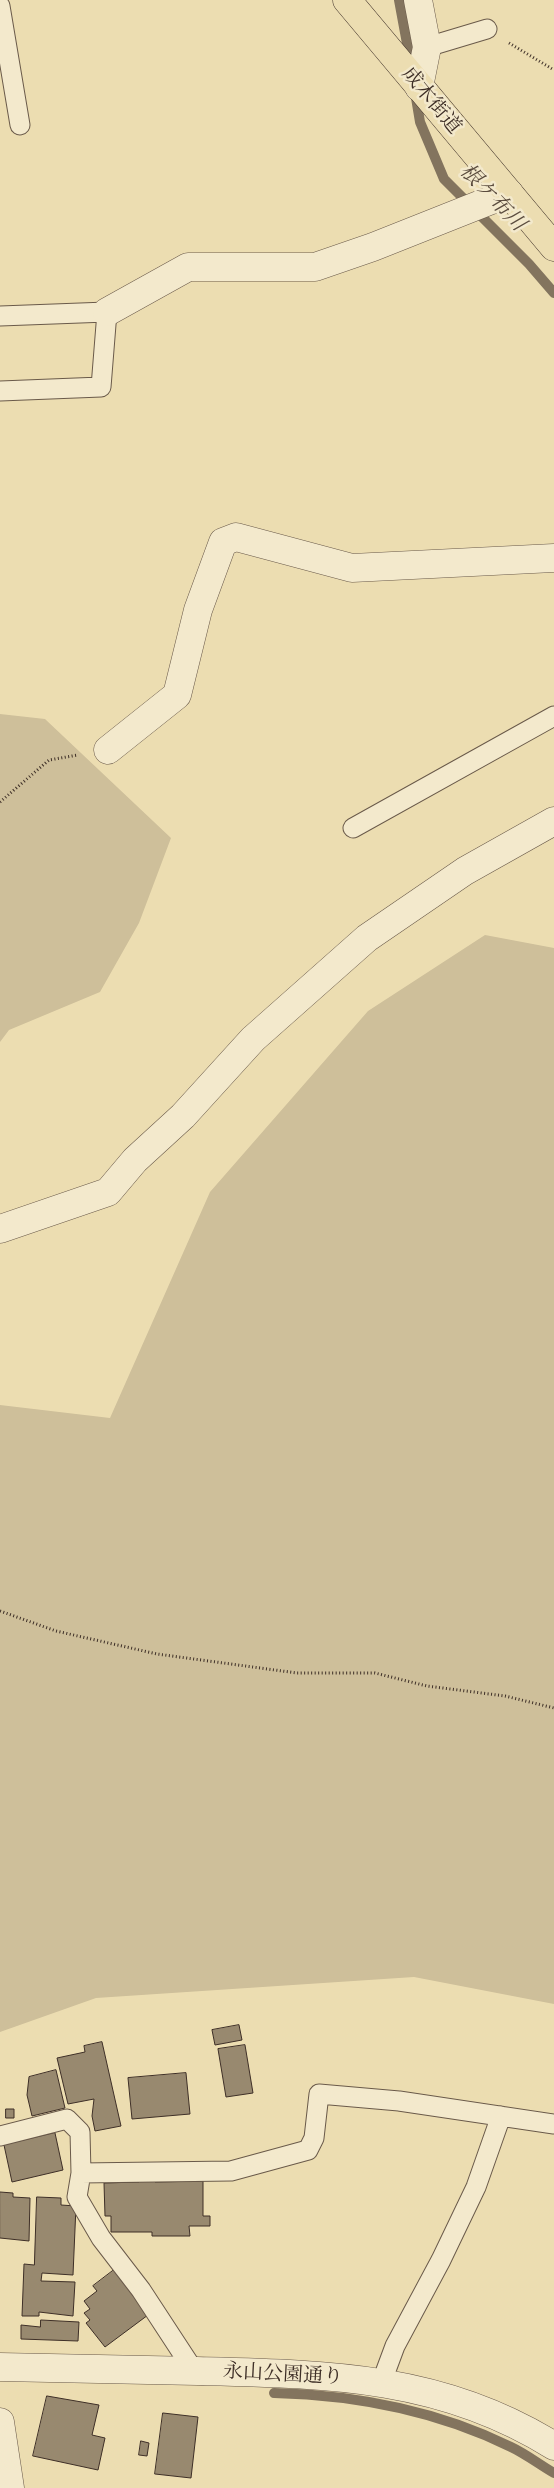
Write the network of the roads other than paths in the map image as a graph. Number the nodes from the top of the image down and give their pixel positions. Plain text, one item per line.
1 (347, 0) edge
2 (418, 0) edge
3 (0, 6) edge
4 (487, 29) road end
5 (427, 47) junction
6 (418, 86) junction
7 (20, 125) dead end
8 (509, 193) junction
9 (554, 247) edge
10 (107, 312) junction
11 (0, 316) edge
12 (0, 391) edge
13 (554, 558) edge
14 (554, 716) edge
15 (108, 750) road end
16 (554, 821) edge
17 (354, 828) dead end
18 (0, 1229) edge
19 (501, 2116) junction
20 (554, 2124) edge
21 (0, 2136) edge
22 (81, 2173) junction
23 (0, 2366) edge
24 (194, 2371) junction
25 (382, 2381) junction
26 (0, 2422) edge
27 (554, 2446) edge
28 (10, 2488) edge

1 - 6 main road, 成木街道
2 - 5 street
3 - 7 lane
4 - 5 lane
5 - 6 street
6 - 8 main road, 成木街道
8 - 9 main road, 成木街道
8 - 10 street
10 - 11 lane
10 - 12 lane
13 - 15 street
14 - 17 lane
16 - 18 street
19 - 20 lane
19 - 22 lane
19 - 25 lane
21 - 22 lane
22 - 24 lane
23 - 24 street, 永山公園通り
24 - 25 street, 永山公園通り
25 - 27 street, 永山公園通り
26 - 28 street

